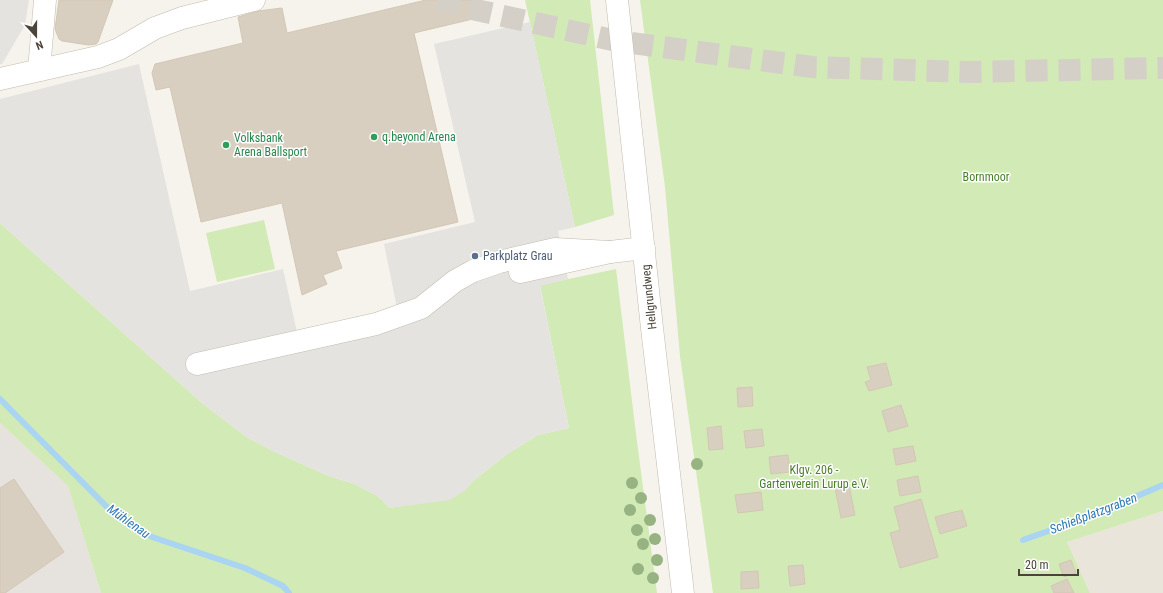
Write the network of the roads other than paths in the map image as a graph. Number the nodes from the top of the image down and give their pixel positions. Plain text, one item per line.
1 (46, 0) edge
2 (254, 0) edge
3 (617, 0) edge
4 (39, 70) junction
5 (0, 79) edge
6 (644, 248) junction
7 (197, 364) dead end
8 (683, 593) edge

1 - 4 street
2 - 4 street
3 - 6 street, Hellgrundweg
4 - 5 street
6 - 7 street
6 - 8 street, Hellgrundweg

